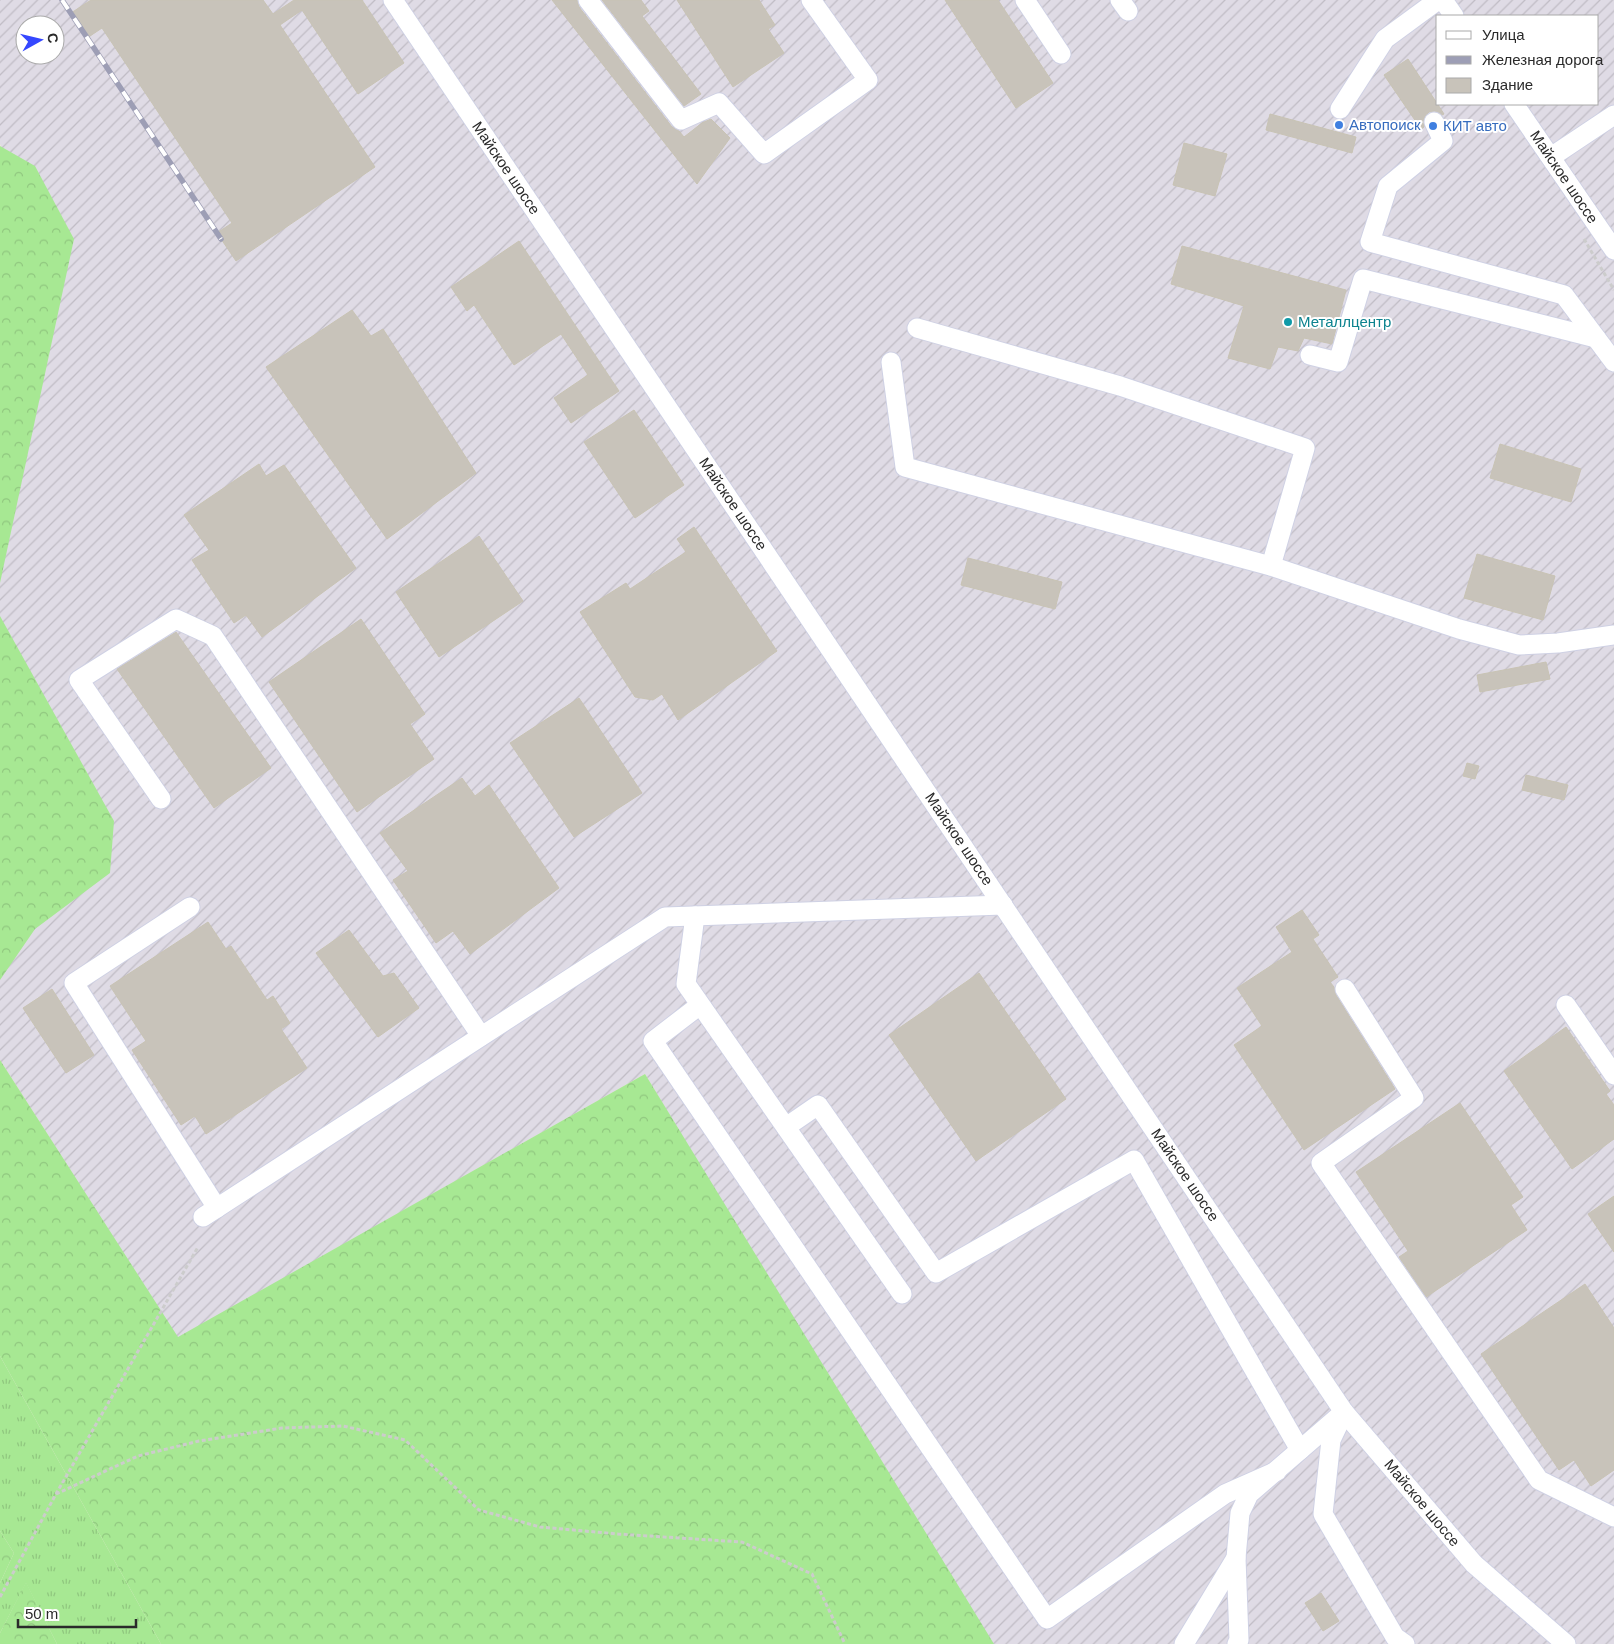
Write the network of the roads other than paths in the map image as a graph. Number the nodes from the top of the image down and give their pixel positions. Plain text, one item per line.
1 (393, 0) edge
2 (588, 0) edge
3 (811, 0) edge
4 (1025, 0) edge
5 (1438, 0) edge
6 (1443, 0) edge
7 (1453, 15) edge
8 (1061, 54) dead end
9 (1515, 105) edge
10 (1340, 109) dead end
11 (1614, 116) edge
12 (1434, 122) dead end
13 (1551, 158) junction
14 (1614, 250) edge
15 (917, 328) dead end
16 (1596, 338) junction
17 (1310, 355) dead end
18 (891, 362) dead end
19 (1614, 362) edge
20 (1271, 566) junction
21 (1614, 635) edge
22 (161, 799) dead end
23 (1003, 904) junction
24 (190, 907) dead end
25 (695, 916) junction
26 (1345, 989) dead end
27 (700, 1005) junction
28 (1566, 1006) dead end
29 (481, 1036) junction
30 (1614, 1075) edge
31 (786, 1127) junction
32 (902, 1294) dead end
33 (1344, 1412) junction
34 (1300, 1450) junction
35 (1277, 1471) junction
36 (1614, 1517) edge
37 (1236, 1558) junction
38 (1184, 1644) edge
39 (1237, 1644) edge
40 (1405, 1644) edge
41 (1566, 1644) edge

1 - 23 street, Майское шоссе
2 - 3 street
4 - 8 street
5 - 10 street
6 - 7 street
9 - 13 street, Майское шоссе
11 - 13 street
12 - 16 street
13 - 14 street, Майское шоссе
15 - 20 street
16 - 17 street
16 - 19 street
18 - 20 street
20 - 21 street
22 - 29 street
23 - 25 street
23 - 33 street, Майское шоссе
24 - 29 street
25 - 27 street
25 - 29 street
26 - 36 street
27 - 31 street
27 - 35 street
28 - 30 street
31 - 32 street
31 - 34 street
33 - 34 street
33 - 40 street
33 - 41 street, Майское шоссе
34 - 35 street
35 - 37 street
37 - 38 street
37 - 39 street

